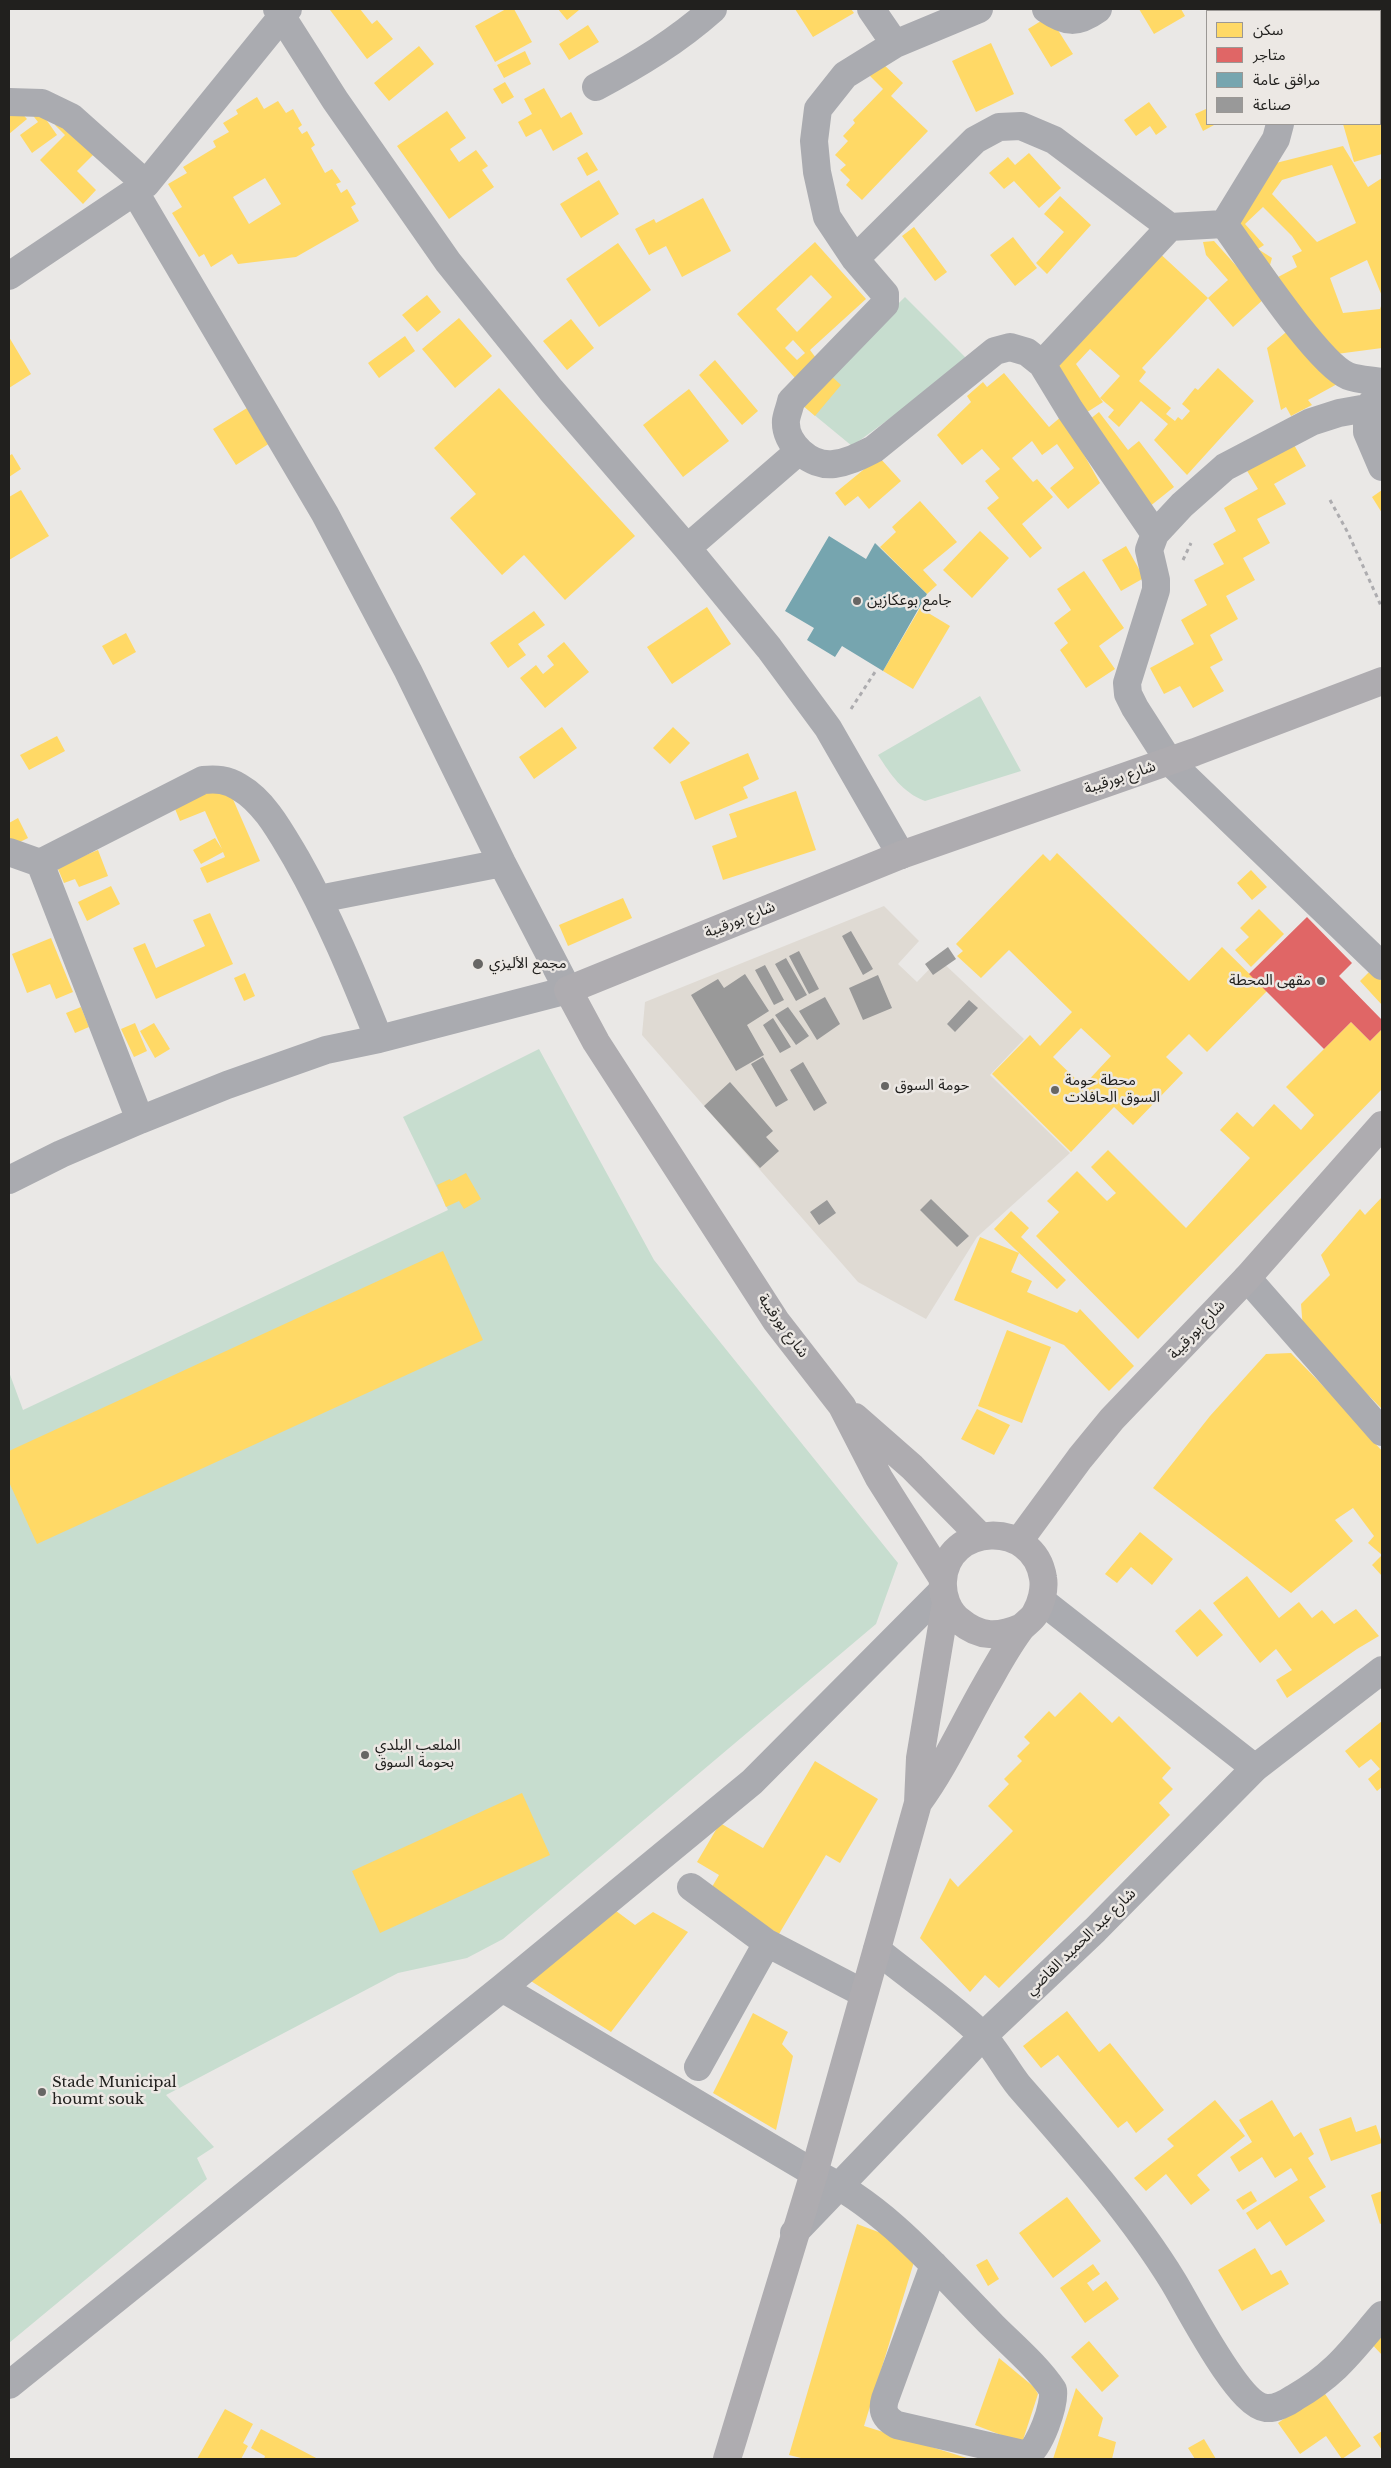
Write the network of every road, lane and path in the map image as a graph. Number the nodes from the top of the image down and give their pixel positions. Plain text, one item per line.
1 (713, 9) edge
2 (871, 9) edge
3 (979, 9) edge
4 (1046, 9) edge
5 (1098, 9) edge
6 (282, 12) edge
7 (895, 44) junction
8 (596, 87) dead end
9 (9, 102) edge
10 (1280, 125) edge
11 (141, 188) junction
12 (1224, 224) junction
13 (1170, 227) junction
14 (856, 259) junction
15 (9, 276) edge
16 (1042, 364) junction
17 (1382, 382) edge
18 (1374, 400) edge
19 (799, 451) junction
20 (1382, 467) edge
21 (1330, 500) dead end
22 (1154, 534) junction
23 (687, 548) junction
24 (1382, 608) edge
25 (875, 672) dead end
26 (1382, 682) edge
27 (828, 728) junction
28 (1169, 761) junction
29 (9, 852) edge
30 (902, 854) junction
31 (40, 863) junction
32 (502, 863) junction
33 (319, 899) junction
34 (1382, 966) edge
35 (568, 990) junction
36 (379, 1039) junction
37 (140, 1120) junction
38 (1382, 1124) edge
39 (9, 1180) edge
40 (1246, 1278) junction
41 (842, 1406) junction
42 (1382, 1432) edge
43 (980, 1536) junction
44 (1019, 1541) junction
45 (944, 1590) junction
46 (1042, 1601) junction
47 (1022, 1627) junction
48 (1382, 1670) edge
49 (1255, 1768) junction
50 (918, 1803) junction
51 (691, 1887) dead end
52 (767, 1943) junction
53 (876, 1950) junction
54 (502, 1988) junction
55 (863, 1994) junction
56 (983, 2036) junction
57 (698, 2067) dead end
58 (814, 2173) junction
59 (839, 2185) junction
60 (794, 2233) junction
61 (934, 2265) junction
62 (1382, 2315) edge
63 (9, 2386) edge
64 (728, 2459) edge

1 - 8 street
2 - 7 street
3 - 7 street
4 - 5 street
6 - 11 street
6 - 23 street
7 - 14 street
9 - 11 street
10 - 12 street
11 - 15 street
11 - 32 street
12 - 13 street
12 - 17 street
13 - 14 street
13 - 16 street
14 - 19 street
16 - 19 street
16 - 22 street
18 - 20 street
18 - 22 street
19 - 23 street
21 - 24 path
22 - 28 street
23 - 27 street
25 - 27 path
26 - 28 main road, شارع بورقيبة
27 - 30 street
28 - 30 main road, شارع بورقيبة
28 - 34 street
29 - 31 street
30 - 35 main road, شارع بورقيبة
31 - 33 street
31 - 37 street
32 - 33 street
32 - 35 street
33 - 36 street
35 - 36 street
35 - 41 main road, شارع بورقيبة
36 - 37 street
37 - 39 street
38 - 40 main road, شارع بورقيبة
40 - 42 street
40 - 44 main road, شارع بورقيبة
41 - 43 main road, شارع بورقيبة
41 - 45 main road, شارع بورقيبة
43 - 44 main road
43 - 45 main road
44 - 46 main road
45 - 47 main road
45 - 50 main road
45 - 54 street
46 - 47 main road
46 - 49 street
47 - 50 main road
48 - 49 street, شارع عبد الحميد القاضي
49 - 56 street, شارع عبد الحميد القاضي
50 - 53 main road
51 - 52 street
52 - 55 street
52 - 57 street
53 - 55 main road
53 - 56 street
54 - 58 street
54 - 63 street
55 - 58 main road
56 - 59 street, شارع عبد الحميد القاضي
56 - 62 street
58 - 59 street
58 - 60 main road
59 - 60 street, شارع عبد الحميد القاضي
59 - 61 street
60 - 64 main road
61 - 61 street

